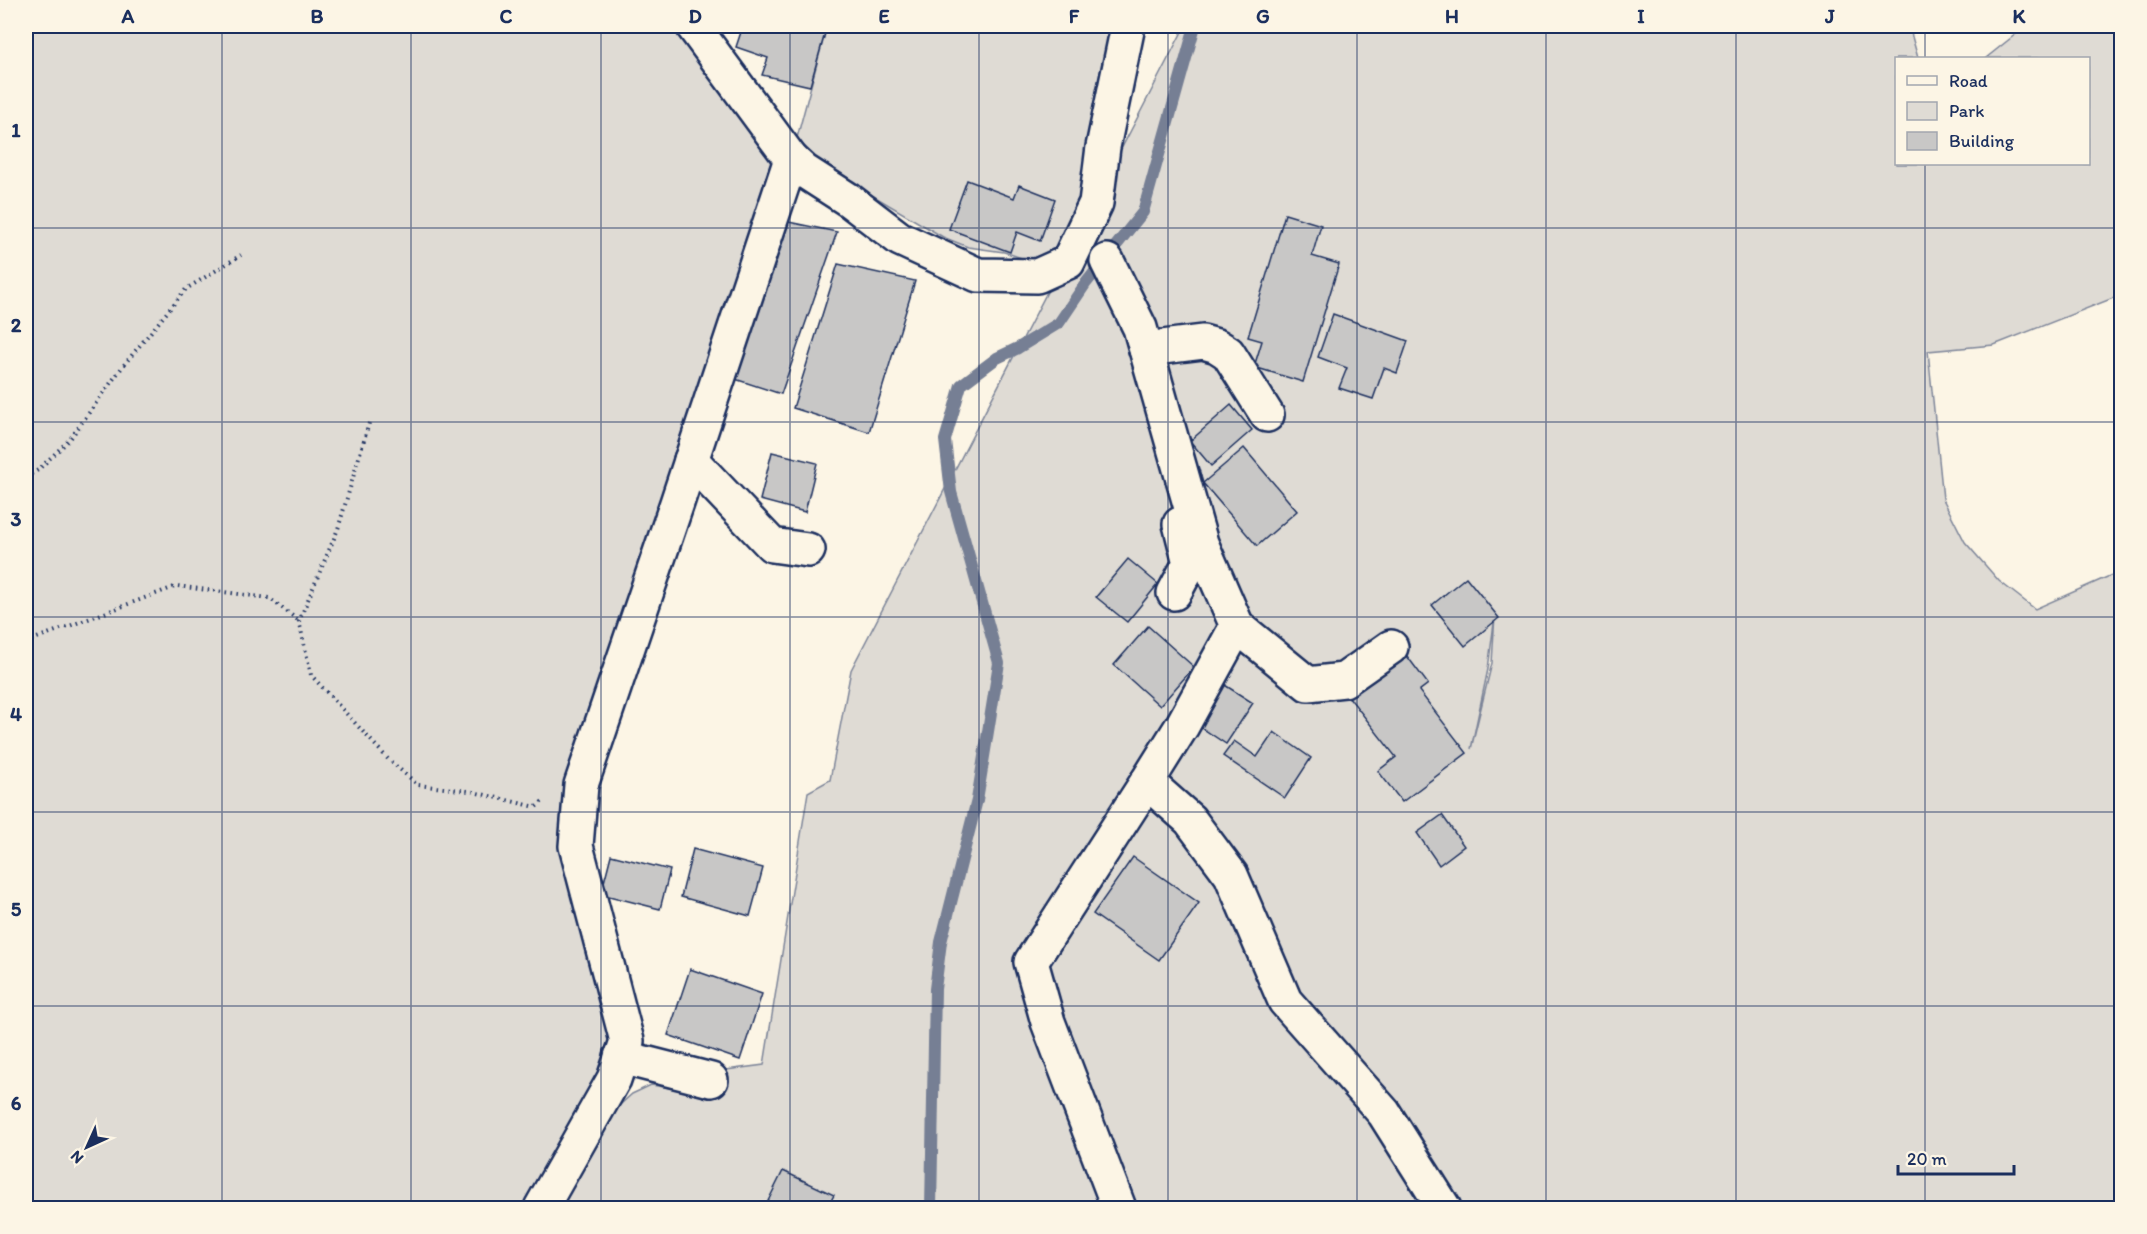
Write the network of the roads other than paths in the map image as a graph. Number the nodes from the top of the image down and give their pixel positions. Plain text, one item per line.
1 (693, 26) edge
2 (1128, 26) edge
3 (791, 159) junction
4 (1107, 261) dead end
5 (1146, 349) junction
6 (1267, 415) dead end
7 (1174, 447) junction
8 (691, 460) junction
9 (808, 550) dead end
10 (1174, 593) dead end
11 (1237, 626) junction
12 (1390, 647) dead end
13 (1147, 782) junction
14 (621, 1057) junction
15 (711, 1080) dead end
16 (541, 1209) edge
17 (1119, 1209) edge
18 (1444, 1209) edge

1 - 3 street
2 - 3 street
3 - 8 street
4 - 5 street
5 - 6 street
5 - 7 street
7 - 10 street
7 - 11 street
8 - 9 street
8 - 14 street
11 - 12 street
11 - 13 street
13 - 17 street
13 - 18 street
14 - 15 street
14 - 16 street

